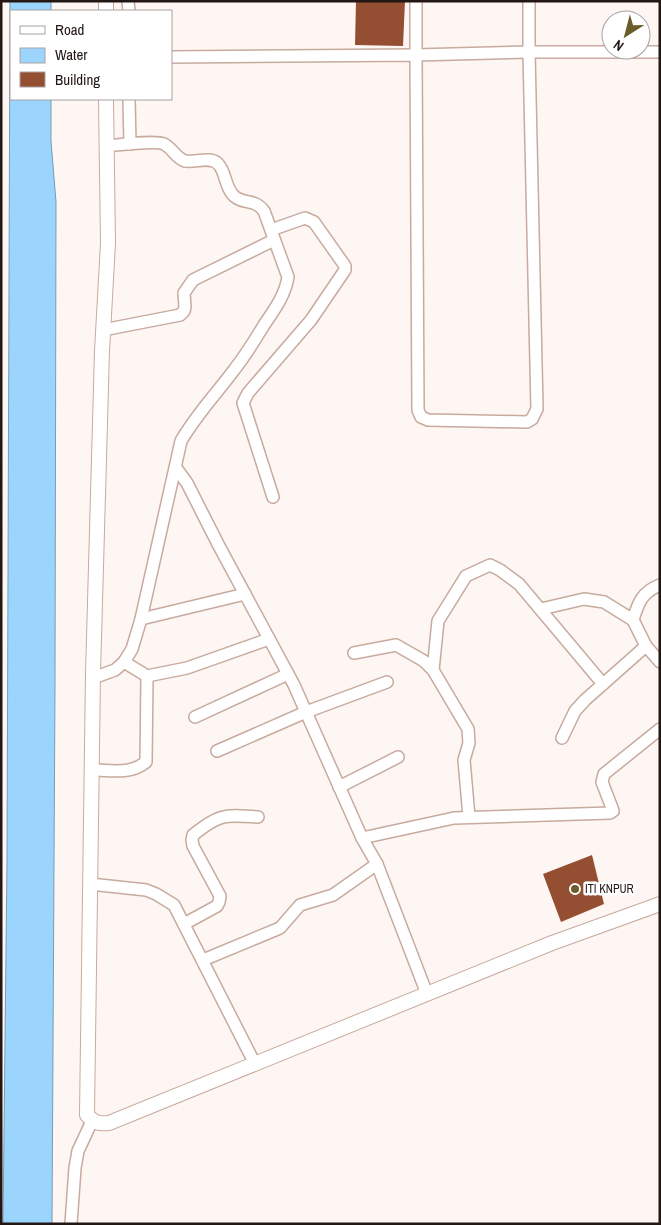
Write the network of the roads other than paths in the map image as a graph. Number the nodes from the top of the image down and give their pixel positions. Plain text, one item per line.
1 (416, 1) edge
2 (529, 1) edge
3 (529, 52) junction
4 (660, 52) edge
5 (416, 56) junction
6 (172, 57) edge
7 (106, 100) edge
8 (129, 100) edge
9 (130, 144) junction
10 (106, 146) junction
11 (272, 235) junction
12 (103, 330) junction
13 (176, 468) junction
14 (273, 497) dead end
15 (660, 585) edge
16 (245, 594) junction
17 (541, 609) junction
18 (141, 619) junction
19 (633, 620) junction
20 (269, 639) junction
21 (646, 646) junction
22 (354, 653) dead end
23 (124, 662) junction
24 (660, 662) edge
25 (433, 670) junction
26 (288, 674) junction
27 (147, 676) junction
28 (93, 678) junction
29 (387, 682) dead end
30 (603, 684) junction
31 (306, 712) junction
32 (195, 717) dead end
33 (660, 729) edge
34 (562, 738) dead end
35 (217, 751) dead end
36 (398, 757) dead end
37 (92, 770) junction
38 (339, 787) junction
39 (258, 817) dead end
40 (469, 817) junction
41 (362, 838) junction
42 (377, 864) junction
43 (90, 884) junction
44 (660, 904) edge
45 (184, 924) junction
46 (203, 960) junction
47 (427, 994) junction
48 (255, 1064) junction
49 (92, 1121) junction
50 (71, 1224) edge

1 - 5 street
2 - 3 street
3 - 4 street
3 - 5 street
3 - 5 street
5 - 6 street
7 - 10 street
8 - 9 street
9 - 10 street
9 - 11 street
10 - 12 street
11 - 12 street
11 - 13 street
11 - 14 street
12 - 28 street
13 - 16 street
13 - 18 street
15 - 19 street
16 - 18 street
16 - 20 street
17 - 19 street
17 - 25 street
17 - 30 street
18 - 23 street
19 - 21 street
20 - 26 street
20 - 27 street
21 - 24 street
21 - 30 street
22 - 25 street
23 - 27 street
23 - 28 street
25 - 40 street
26 - 31 street
26 - 32 street
27 - 37 street
28 - 37 street
29 - 31 street
30 - 34 street
31 - 35 street
31 - 38 street
33 - 40 street
36 - 38 street
37 - 43 street
38 - 41 street
39 - 45 street
40 - 41 street
41 - 42 street
42 - 46 street
42 - 47 street
43 - 45 street
43 - 49 street
44 - 47 street
45 - 46 street
46 - 48 street
47 - 48 street
48 - 49 street
49 - 50 street

